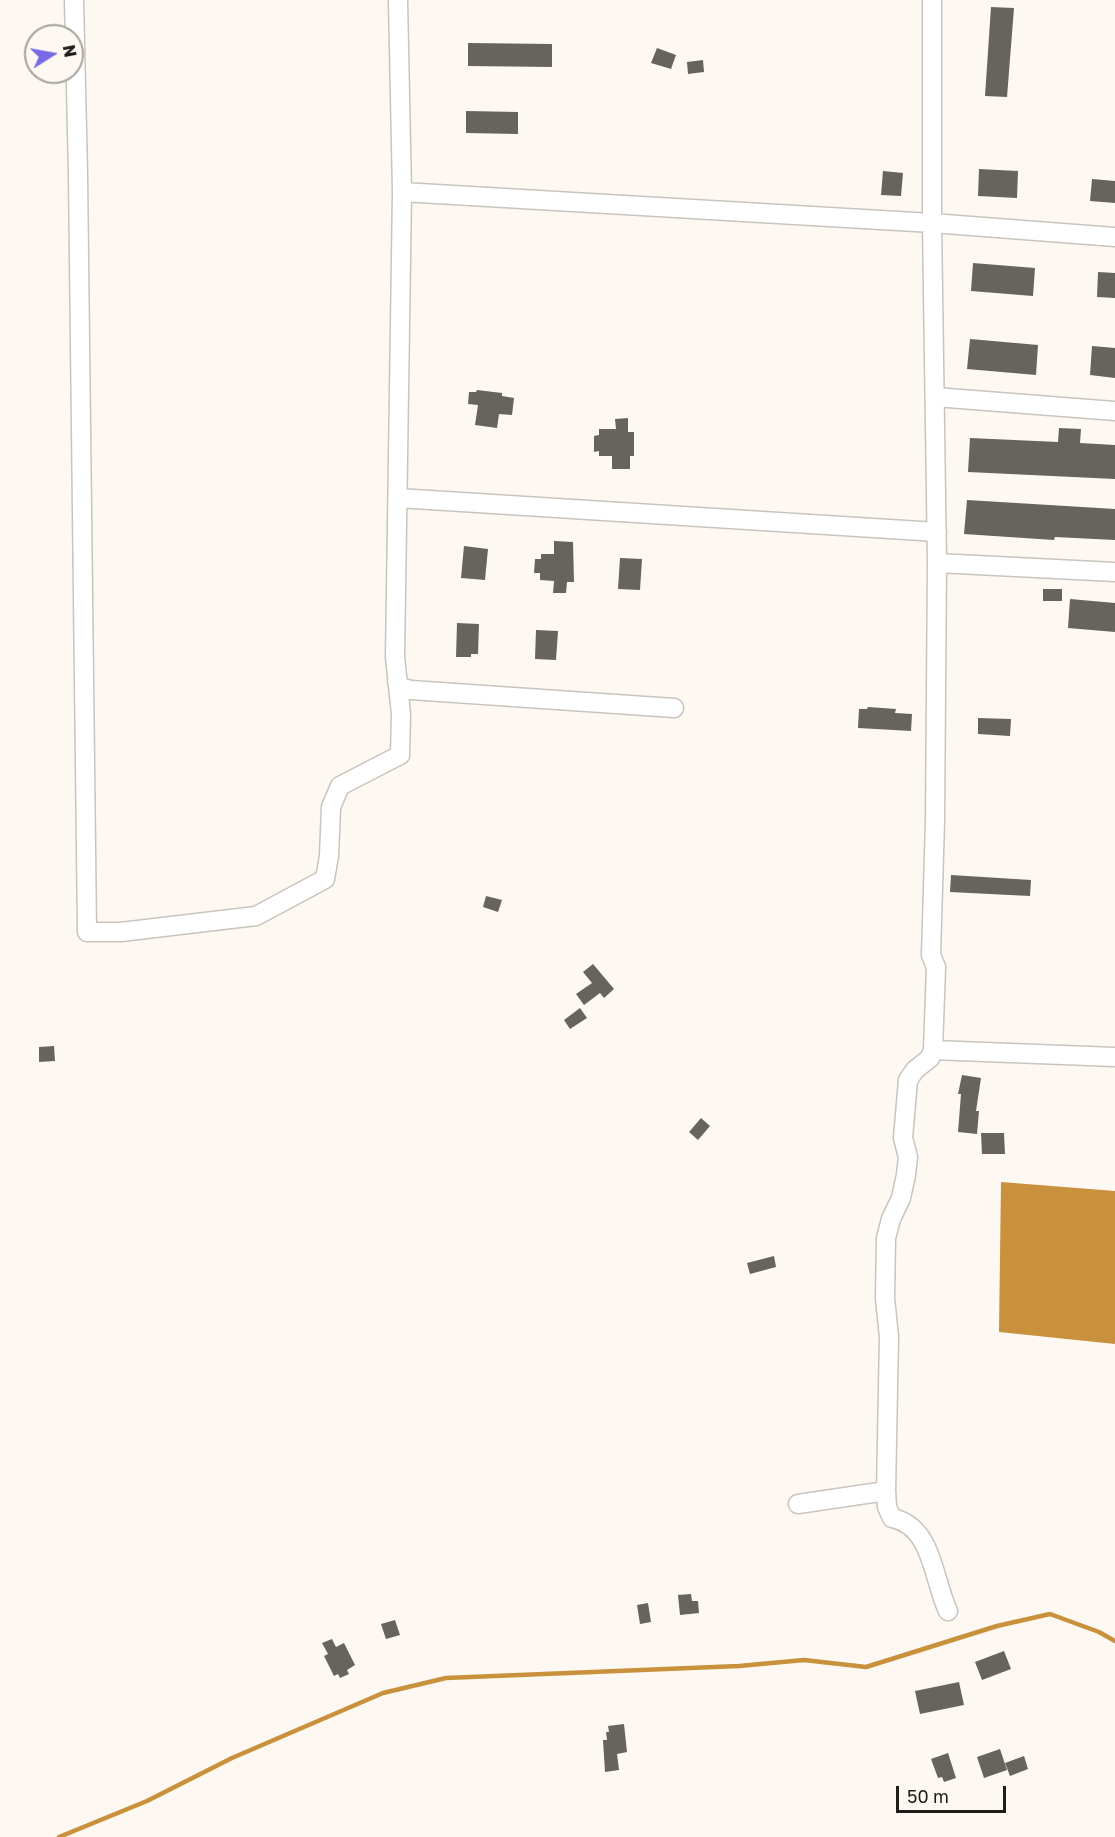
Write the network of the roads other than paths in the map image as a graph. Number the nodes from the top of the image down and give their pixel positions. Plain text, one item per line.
1 (74, 0) edge
2 (399, 0) edge
3 (932, 0) edge
4 (402, 192) junction
5 (932, 223) junction
6 (1115, 237) edge
7 (935, 397) junction
8 (1115, 411) edge
9 (398, 498) junction
10 (937, 532) junction
11 (937, 563) junction
12 (1115, 572) edge
13 (397, 682) junction
14 (674, 708) dead end
15 (933, 1050) junction
16 (1115, 1057) edge
17 (886, 1491) junction
18 (804, 1503) dead end
19 (948, 1611) dead end

1 - 13 street
2 - 4 street
3 - 5 street
4 - 5 street
4 - 9 street
5 - 6 street
5 - 7 street
7 - 8 street
7 - 10 street
9 - 10 street
9 - 13 street
10 - 11 street
11 - 12 street
11 - 15 street
13 - 14 street
15 - 16 street
15 - 17 street
17 - 18 street
17 - 19 street

